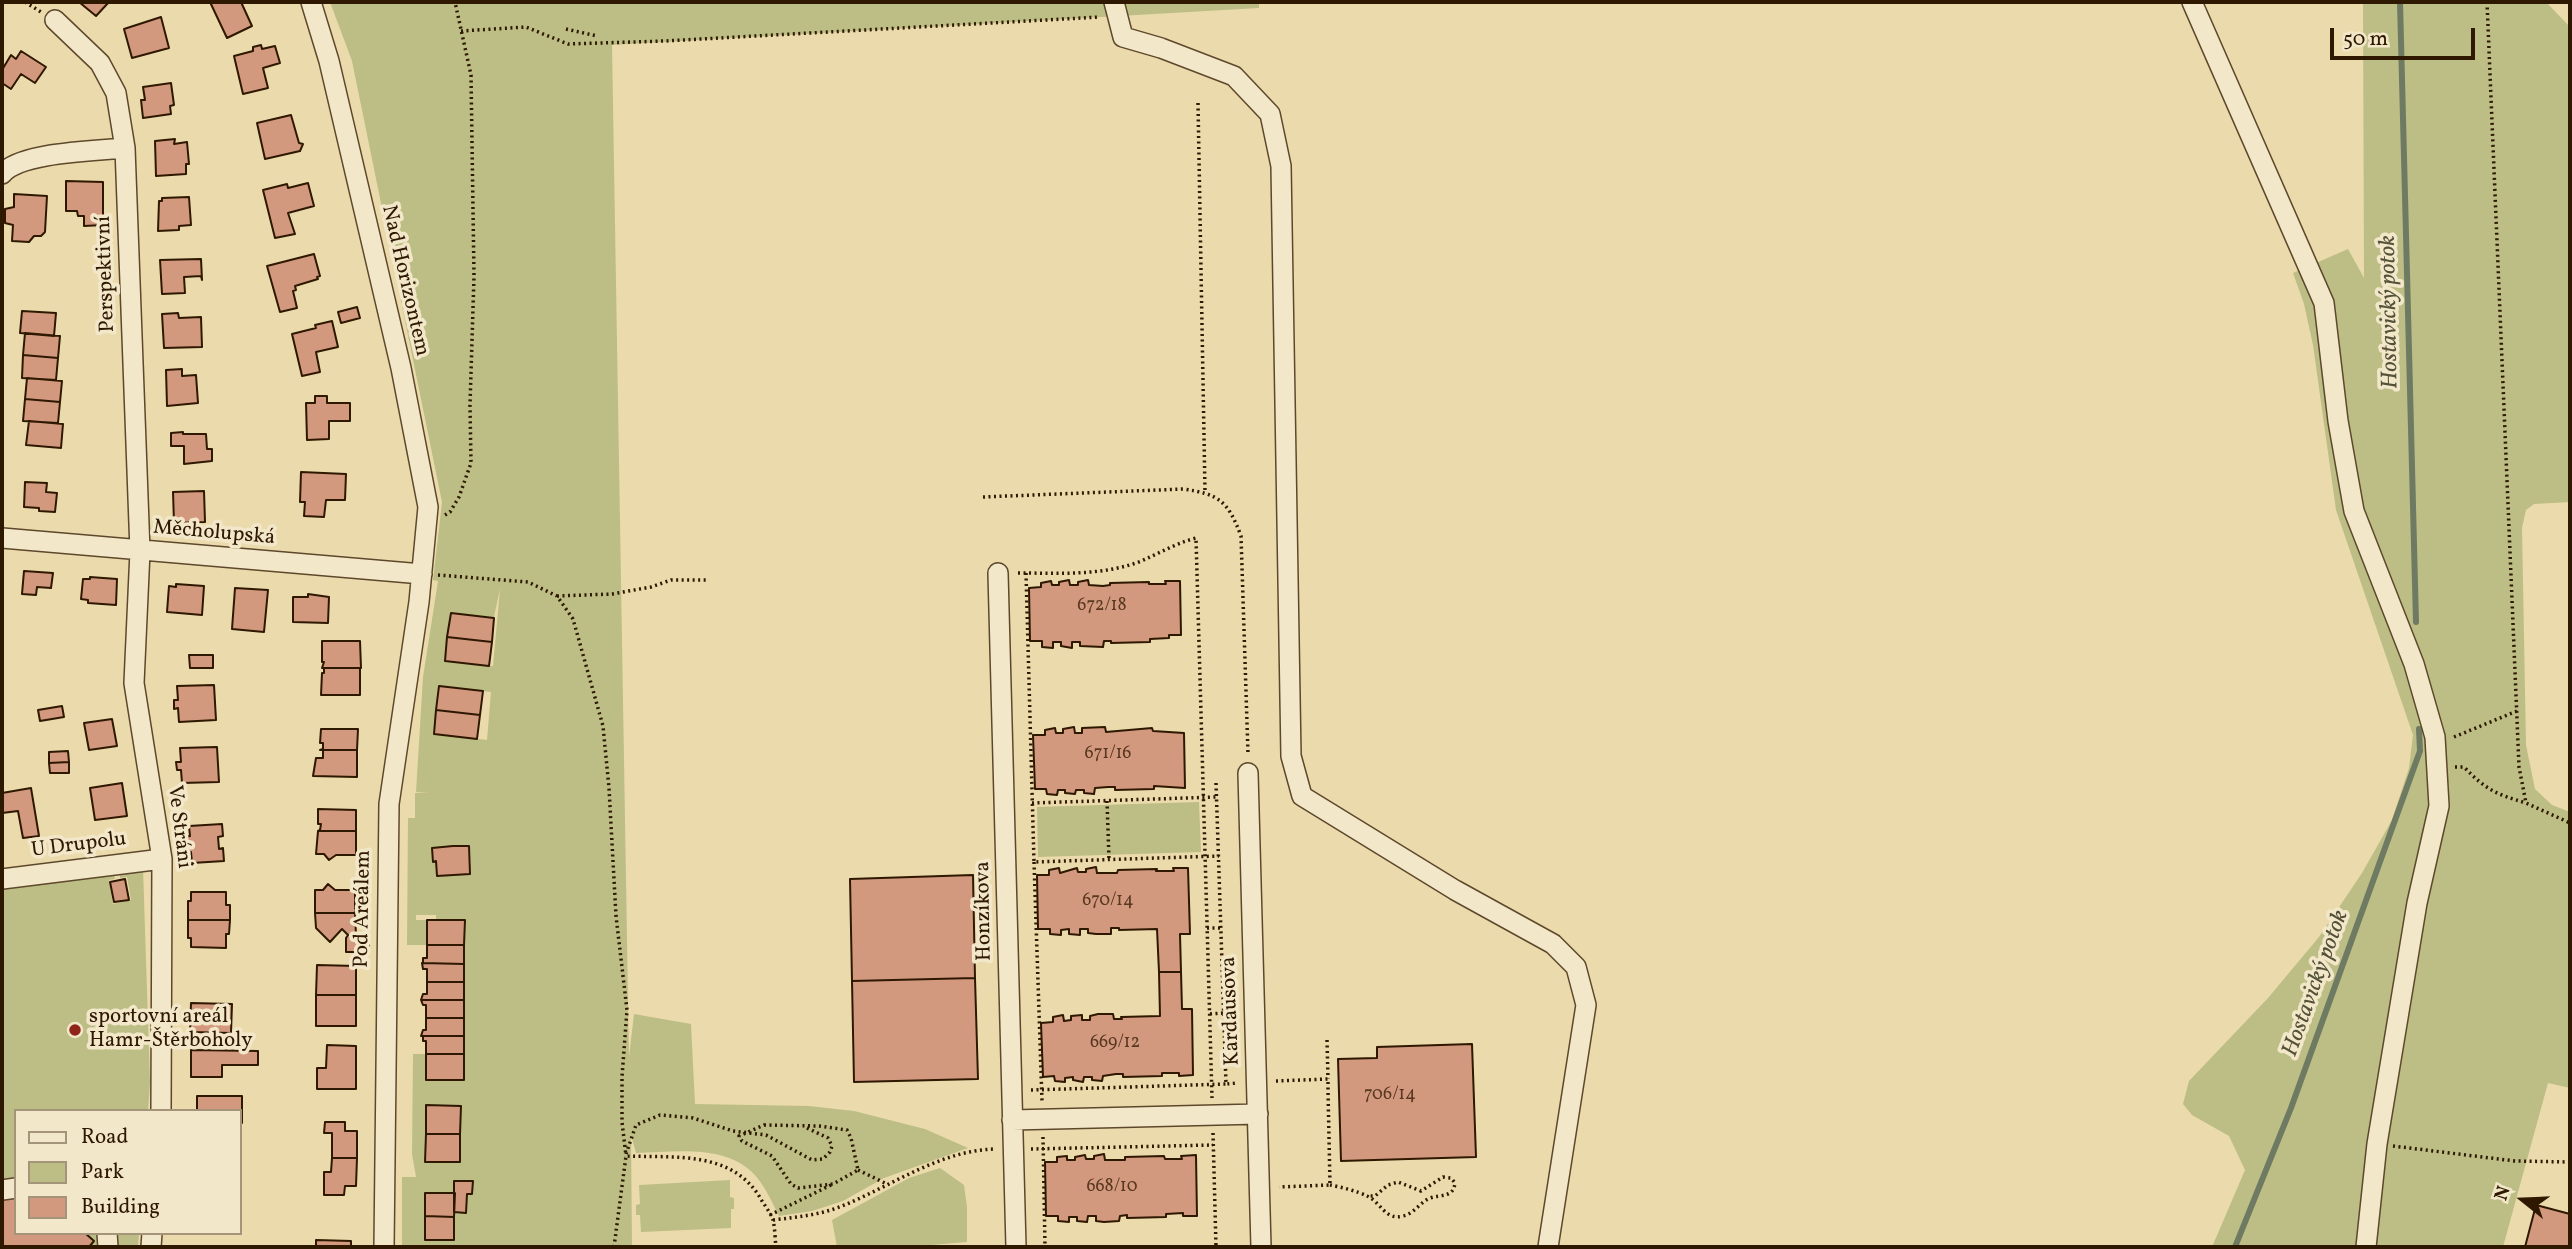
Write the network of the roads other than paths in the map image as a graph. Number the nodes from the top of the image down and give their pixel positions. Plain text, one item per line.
1 (312, 2) edge
2 (2192, 2) edge
3 (1115, 9) edge
4 (55, 20) dead end
5 (125, 148) junction
6 (2, 174) edge
7 (2, 538) edge
8 (140, 551) junction
9 (998, 573) road end
10 (422, 574) junction
11 (1248, 773) road end
12 (162, 859) junction
13 (2, 878) edge
14 (161, 1109) edge
15 (1258, 1114) junction
16 (1012, 1120) junction
17 (384, 1247) edge
18 (1016, 1247) edge
19 (1261, 1247) edge
20 (1548, 1247) edge
21 (2366, 1247) edge

1 - 10 street, Nad Horizontem
2 - 21 street
3 - 20 street
4 - 5 street, Perspektivní
5 - 6 street
5 - 8 street, Perspektivní
7 - 8 street, Měcholupská
8 - 10 street, Měcholupská
8 - 12 street, Ve Stráni
9 - 16 street, Honzíkova
10 - 17 street, Pod Areálem
11 - 15 street, Kardausova
12 - 13 street, U Drupolu
12 - 14 street, Ve Stráni
15 - 16 street
15 - 19 street, Kardausova
16 - 18 street, Honzíkova

